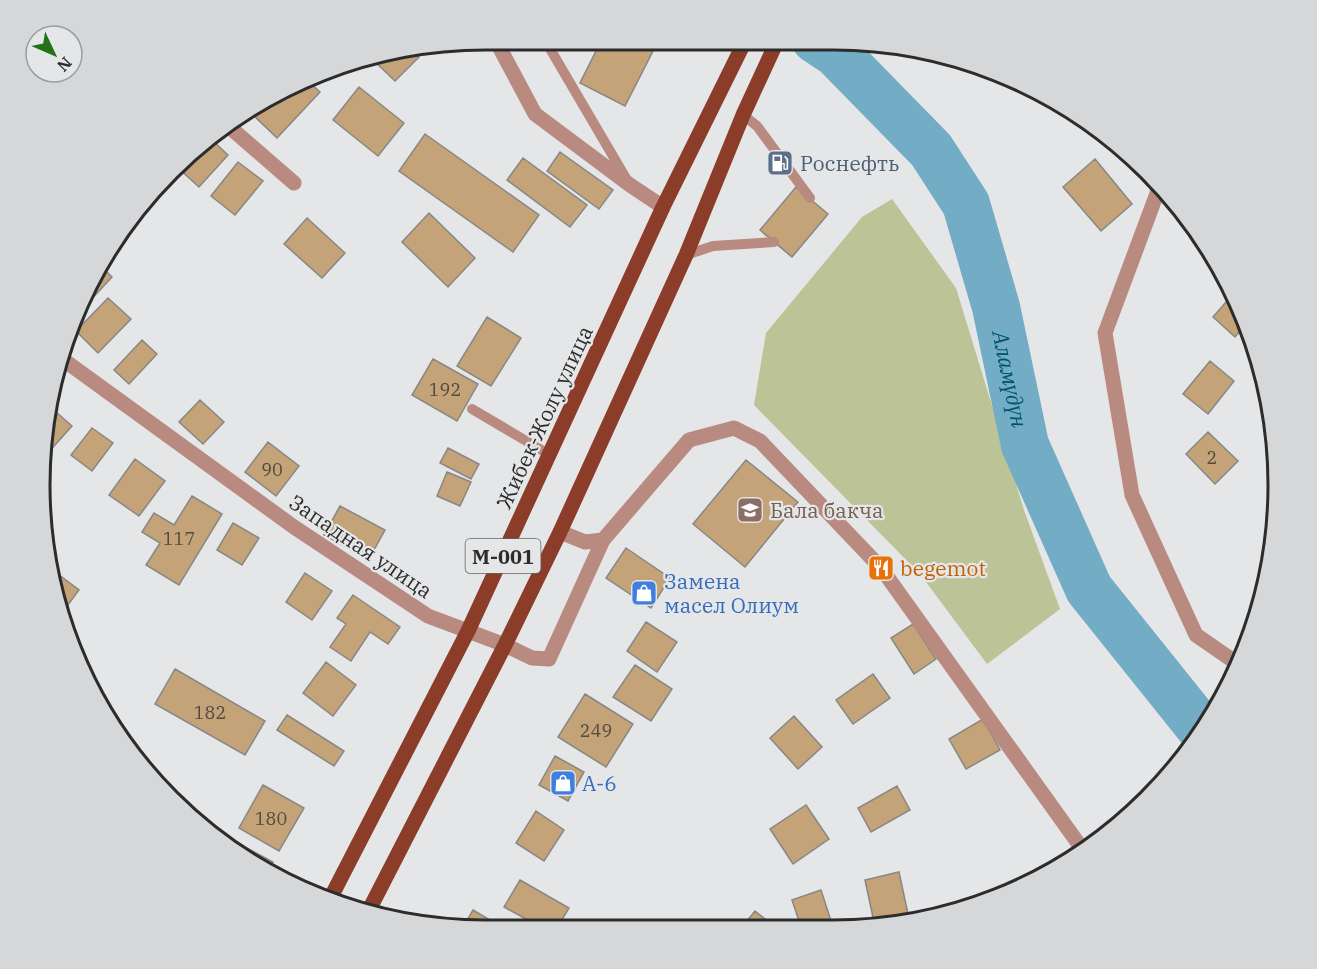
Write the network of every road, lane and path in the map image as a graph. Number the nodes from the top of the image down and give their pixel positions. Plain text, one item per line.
1 (501, 50) edge
2 (551, 50) edge
3 (740, 50) edge
4 (773, 50) edge
5 (743, 115) junction
6 (233, 130) edge
7 (294, 183) dead end
8 (630, 185) junction
9 (1157, 194) edge
10 (810, 198) dead end
11 (663, 207) junction
12 (774, 242) dead end
13 (686, 255) junction
14 (67, 362) edge
15 (472, 409) dead end
16 (550, 455) junction
17 (560, 532) junction
18 (603, 540) junction
19 (468, 631) junction
20 (505, 645) junction
21 (1231, 659) edge
22 (1078, 843) edge
23 (333, 892) edge
24 (372, 905) edge

1 - 8 street
2 - 8 lane
3 - 11 main road, Жибек-Жолу улица / М-001
4 - 5 main road, М-001
5 - 10 lane
5 - 13 main road, М-001
6 - 7 street
8 - 11 street
9 - 21 street
11 - 16 main road, Жибек-Жолу улица / М-001
12 - 13 lane
13 - 17 main road, М-001
14 - 19 street, Западная улица
15 - 16 lane
16 - 19 main road, Жибек-Жолу улица / М-001
17 - 18 street
17 - 20 main road, М-001
18 - 20 street, Западная улица
18 - 22 street
19 - 20 street, Западная улица
19 - 23 main road, Жибек-Жолу улица / М-001
20 - 24 main road, М-001

